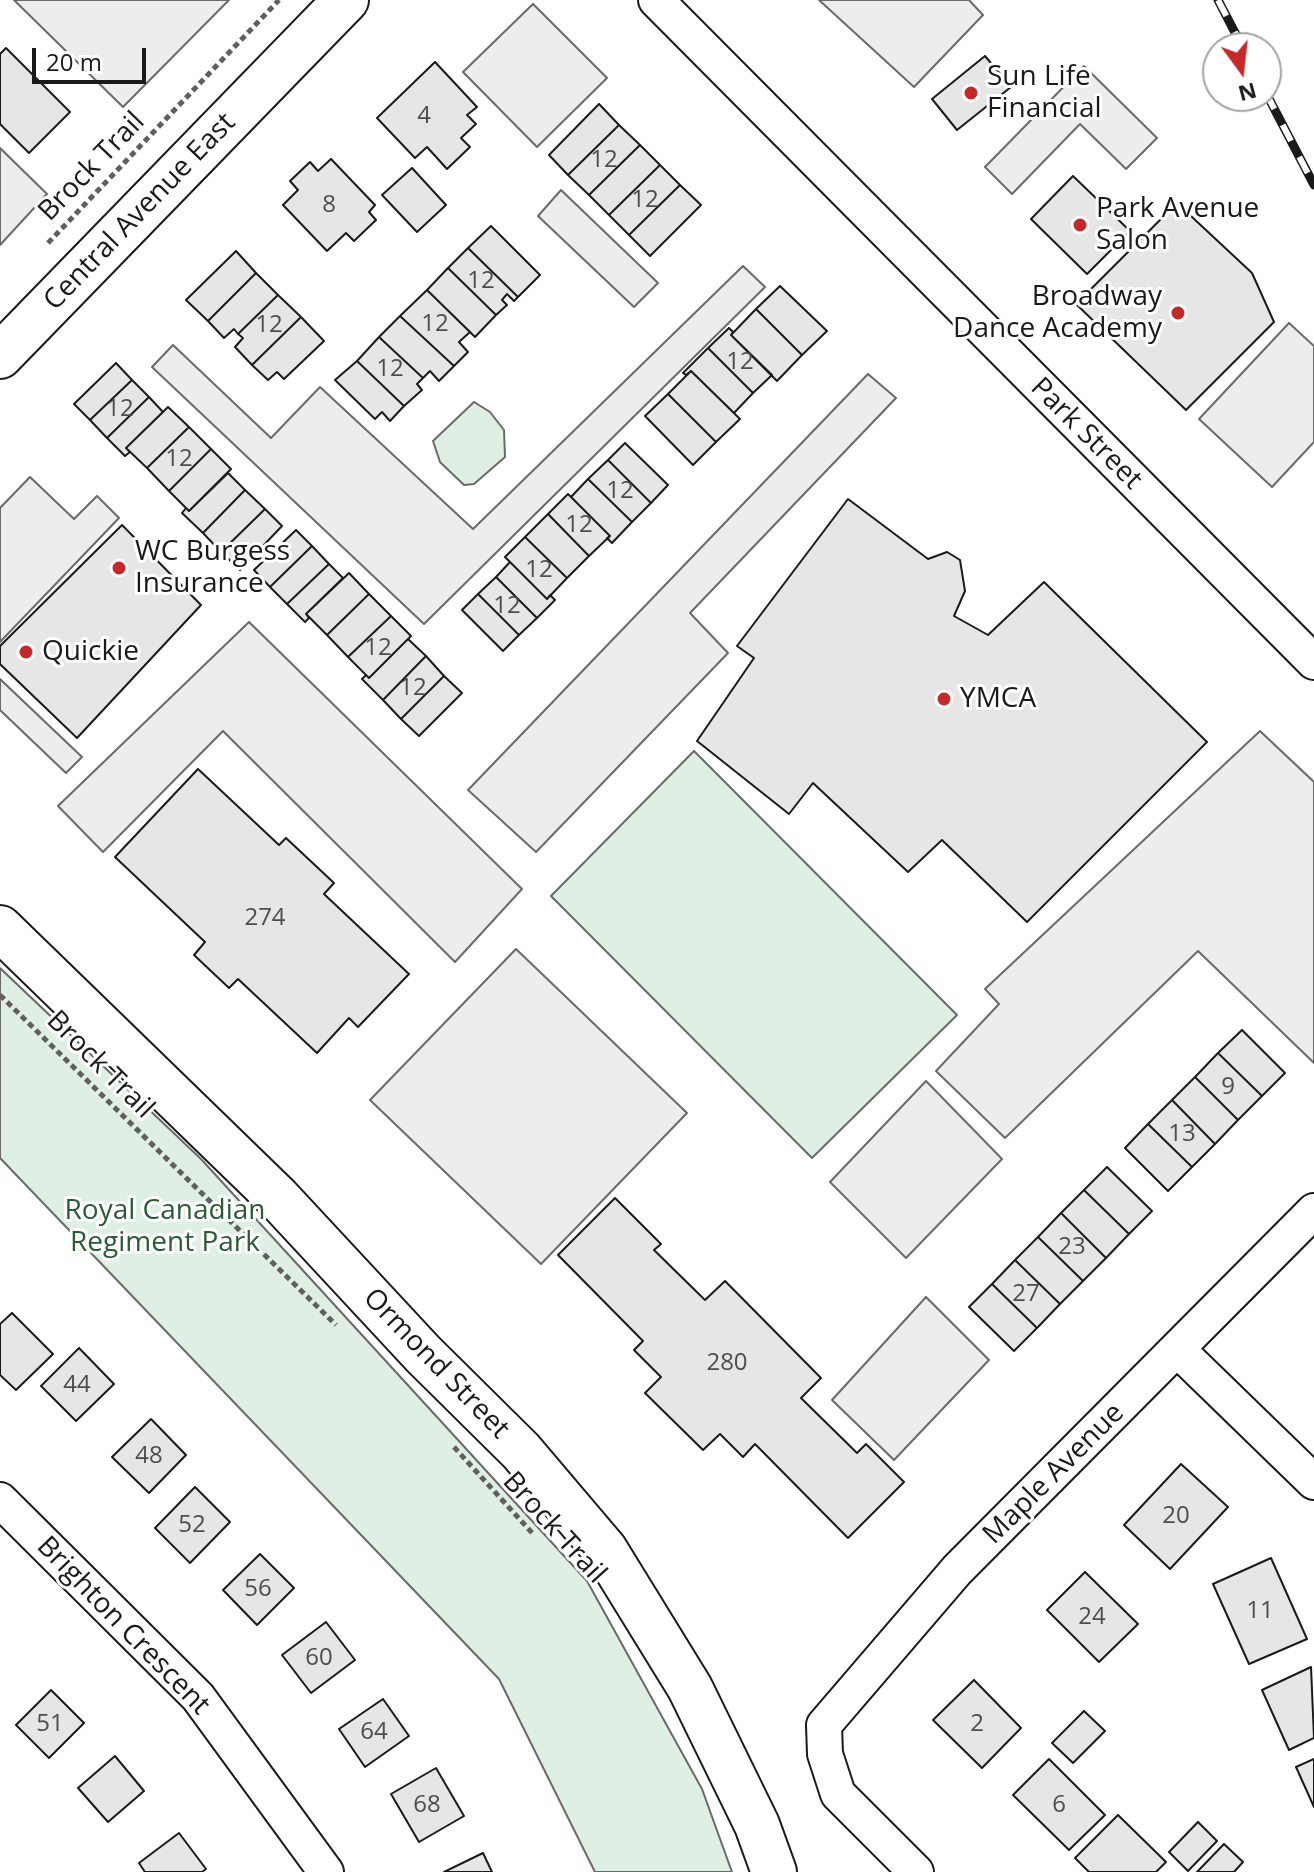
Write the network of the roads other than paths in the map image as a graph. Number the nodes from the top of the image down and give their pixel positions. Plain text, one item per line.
1 (346, 0) edge
2 (656, 0) edge
3 (0, 356) edge
4 (1314, 662) edge
5 (0, 928) edge
6 (1314, 1211) edge
7 (1177, 1349) junction
8 (1314, 1482) edge
9 (0, 1500) edge
10 (326, 1872) edge
11 (774, 1872) edge
12 (916, 1872) edge

1 - 3 street, Central Avenue East
2 - 4 street, Park Street
5 - 11 street, Ormond Street
6 - 7 street, Maple Avenue
7 - 8 street
7 - 12 street, Maple Avenue
9 - 10 street, Brighton Crescent

